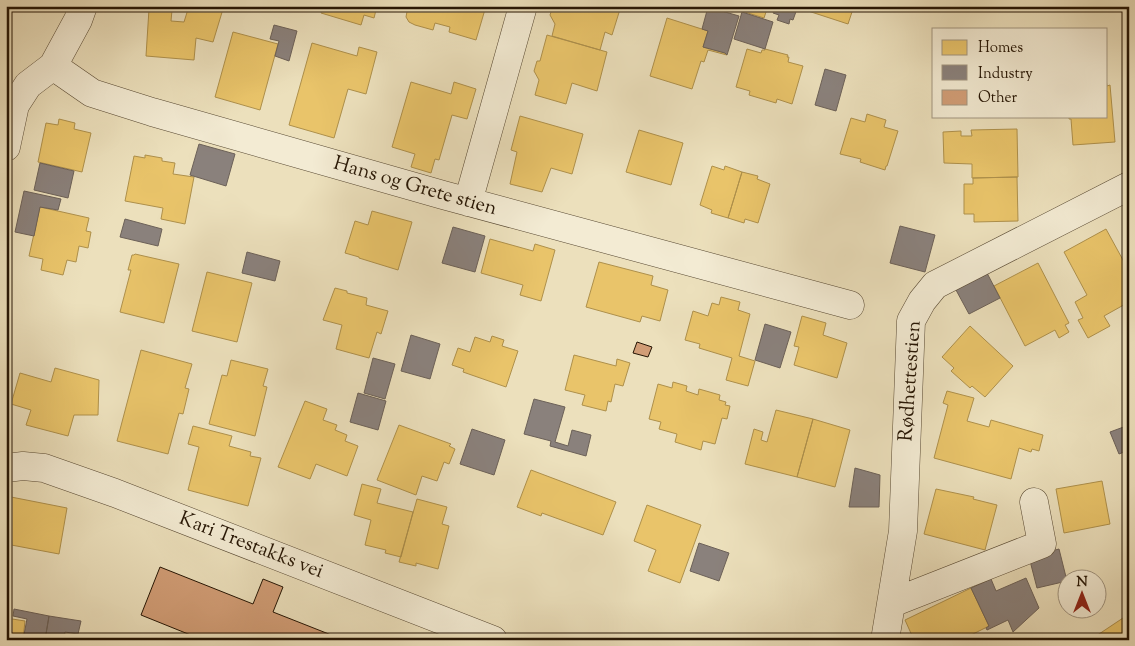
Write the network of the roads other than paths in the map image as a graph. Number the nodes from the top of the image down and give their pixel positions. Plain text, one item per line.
1 (83, 6) edge
2 (523, 6) edge
3 (53, 66) junction
4 (6, 147) edge
5 (1129, 186) edge
6 (468, 202) junction
7 (850, 305) dead end
8 (6, 468) edge
9 (1034, 502) dead end
10 (892, 603) junction
11 (493, 640) edge
12 (885, 640) edge

1 - 3 street
2 - 6 street
3 - 4 street
3 - 6 street, Hans og Grete stien
5 - 10 street, Rødhettestien
6 - 7 street, Hans og Grete stien
8 - 11 street, Kari Trestakks vei
9 - 10 street
10 - 12 street, Rødhettestien

